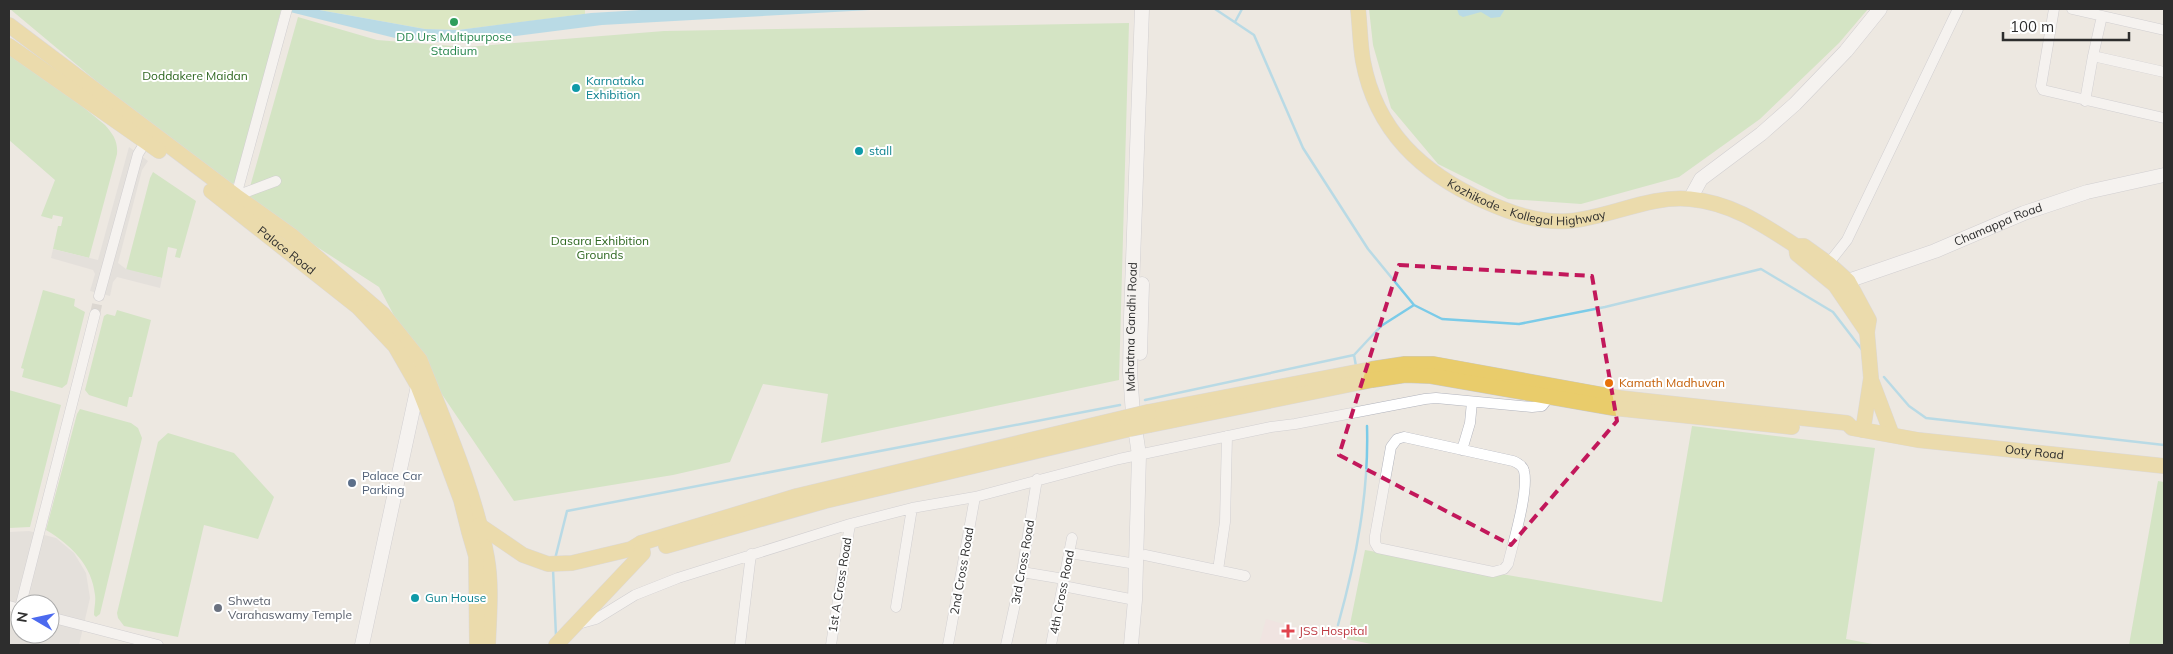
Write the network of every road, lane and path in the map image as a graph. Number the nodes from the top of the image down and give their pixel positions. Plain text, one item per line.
1 (1358, 9) edge
2 (1880, 9) edge
3 (1958, 9) edge
4 (2054, 9) edge
5 (2072, 9) edge
6 (286, 11) edge
7 (1146, 12) edge
8 (2102, 16) junction
9 (9, 25) edge
10 (2164, 30) edge
11 (9, 46) edge
12 (2093, 56) junction
13 (2164, 72) edge
14 (2085, 101) junction
15 (2164, 118) edge
16 (146, 141) junction
17 (2164, 175) edge
18 (276, 181) dead end
19 (236, 196) junction
20 (1690, 199) junction
21 (1825, 268) junction
22 (1842, 283) junction
23 (99, 296) tunnel mouth
24 (95, 314) tunnel mouth
25 (1871, 378) junction
26 (418, 386) junction
27 (1549, 398) junction
28 (1472, 402) junction
29 (1149, 418) junction
30 (1857, 429) junction
31 (1227, 436) junction
32 (1898, 436) junction
33 (1462, 450) junction
34 (1143, 454) junction
35 (2164, 466) edge
36 (1037, 479) junction
37 (976, 497) junction
38 (912, 508) junction
39 (850, 524) junction
40 (474, 528) junction
41 (1072, 538) dead end
42 (638, 548) junction
43 (1070, 553) junction
44 (752, 554) junction
45 (1141, 560) junction
46 (1218, 570) junction
47 (1022, 572) junction
48 (1245, 576) dead end
49 (1064, 583) junction
50 (24, 594) edge
51 (1135, 600) junction
52 (896, 607) dead end
53 (60, 620) edge
54 (577, 624) junction
55 (558, 642) edge
56 (158, 645) edge
57 (362, 645) edge
58 (476, 645) edge
59 (488, 645) edge
60 (740, 645) edge
61 (831, 645) edge
62 (948, 645) edge
63 (1006, 645) edge
64 (1051, 645) edge
65 (1131, 645) edge
66 (1140, 645) edge

1 - 20 main road, Kozhikode - Kollegal Highway
2 - 20 street
3 - 21 street
4 - 14 street
5 - 8 street
6 - 19 street
7 - 34 street, Mahatma Gandhi Road
8 - 10 street
8 - 12 street
9 - 19 main road
11 - 16 main road, Palace Road
12 - 13 street
12 - 14 street
14 - 15 street
16 - 23 street
16 - 26 main road, Palace Road
17 - 22 street, Chamappa Road
18 - 19 street
19 - 40 main road
20 - 21 main road, Kozhikode - Kollegal Highway
21 - 22 main road, Kozhikode - Kollegal Highway
22 - 25 main road, Kozhikode - Kollegal Highway
24 - 50 street
25 - 30 main road, Kozhikode - Kollegal Highway
25 - 32 main road, Kozhikode - Kollegal Highway
26 - 40 main road, Palace Road
26 - 57 street
27 - 28 street
27 - 29 main road
27 - 30 main road
28 - 31 street
28 - 33 street
29 - 30 main road
29 - 42 main road, bridge
30 - 32 main road, Ooty Road
31 - 34 street
31 - 46 street
32 - 35 main road, Ooty Road
33 - 33 street
34 - 36 street
34 - 45 street, Mahatma Gandhi Road
36 - 37 street
36 - 47 street, 3rd Cross Road
37 - 38 street
37 - 62 street, 2nd Cross Road
38 - 39 street
38 - 52 street
39 - 44 street
39 - 61 street, 1st A Cross Road
40 - 42 main road
40 - 58 main road
40 - 59 main road
41 - 43 street, 4th Cross Road
42 - 54 main road
43 - 45 street
43 - 49 street, 4th Cross Road
44 - 54 street
44 - 60 street
45 - 46 street
45 - 51 street, Mahatma Gandhi Road
45 - 66 street, Mahatma Gandhi Road
46 - 48 street
47 - 49 street
47 - 63 street, 3rd Cross Road
49 - 51 street
49 - 64 street, 4th Cross Road
51 - 65 street, Mahatma Gandhi Road
53 - 56 street
54 - 55 main road

